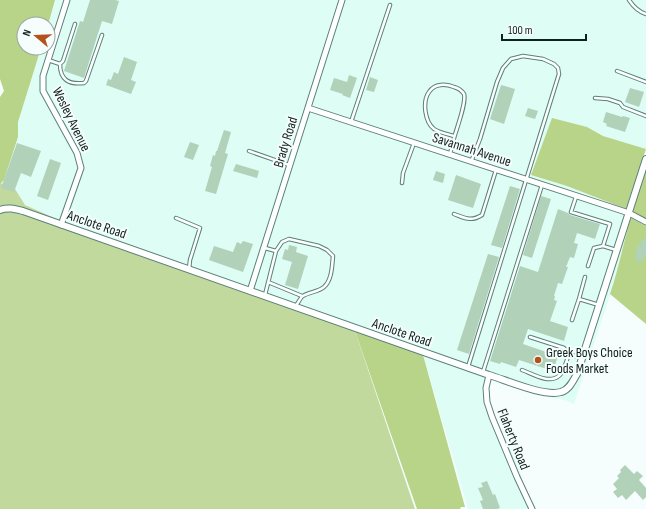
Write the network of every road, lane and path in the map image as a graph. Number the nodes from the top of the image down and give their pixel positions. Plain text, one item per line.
1 (67, 0) edge
2 (342, 0) edge
3 (629, 0) edge
4 (390, 5) dead end
5 (646, 14) edge
6 (75, 24) dead end
7 (102, 34) dead end
8 (48, 60) junction
9 (60, 64) junction
10 (617, 71) dead end
11 (646, 82) edge
12 (595, 98) dead end
13 (308, 108) junction
14 (646, 116) edge
15 (351, 122) junction
16 (454, 136) junction
17 (414, 143) junction
18 (249, 151) dead end
19 (450, 155) junction
20 (646, 159) edge
21 (471, 162) junction
22 (290, 165) junction
23 (496, 170) junction
24 (527, 180) junction
25 (402, 183) dead end
26 (542, 185) junction
27 (576, 196) junction
28 (0, 210) edge
29 (628, 213) junction
30 (454, 214) dead end
31 (176, 218) dead end
32 (646, 222) edge
33 (61, 225) junction
34 (603, 246) junction
35 (264, 248) junction
36 (276, 251) junction
37 (616, 251) junction
38 (588, 266) dead end
39 (189, 269) junction
40 (585, 277) dead end
41 (268, 282) junction
42 (250, 291) junction
43 (264, 296) junction
44 (302, 296) junction
45 (579, 299) junction
46 (599, 305) junction
47 (295, 307) junction
48 (572, 320) dead end
49 (530, 337) dead end
50 (568, 354) junction
51 (582, 358) junction
52 (468, 368) junction
53 (522, 370) dead end
54 (486, 374) junction
55 (532, 509) edge

1 - 8 street, Wesley Avenue
2 - 13 street, Brady Road
3 - 5 lane
4 - 15 lane
6 - 9 lane
7 - 9 lane
8 - 9 lane
8 - 33 street, Wesley Avenue
10 - 11 lane
12 - 14 lane
13 - 15 street, Savannah Avenue
13 - 22 street, Brady Road
15 - 17 street, Savannah Avenue
16 - 16 lane
16 - 19 lane
17 - 19 street, Savannah Avenue
17 - 25 lane
18 - 22 lane
19 - 21 street, Savannah Avenue
20 - 29 street, Anclote Road
21 - 23 street, Savannah Avenue
21 - 24 lane
22 - 35 street, Brady Road
23 - 24 street, Savannah Avenue
23 - 30 lane
24 - 26 street, Savannah Avenue
24 - 52 lane
26 - 27 street, Savannah Avenue
26 - 54 lane
27 - 29 street, Savannah Avenue
27 - 34 lane
28 - 33 street, Anclote Road
29 - 32 street, Savannah Avenue
29 - 37 street, Anclote Road
31 - 39 lane
33 - 39 street, Anclote Road
34 - 37 lane
34 - 38 lane
35 - 36 lane
35 - 42 street, Brady Road
36 - 41 lane
36 - 44 lane
37 - 46 street, Anclote Road
39 - 42 street, Anclote Road
40 - 45 lane
41 - 43 lane
41 - 44 lane
42 - 43 street, Anclote Road
43 - 47 street, Anclote Road
44 - 47 lane
45 - 46 lane
45 - 48 lane
46 - 51 street, Anclote Road
47 - 52 street, Anclote Road
49 - 50 lane
50 - 51 lane
50 - 53 lane
51 - 54 street, Anclote Road
52 - 54 street, Anclote Road
54 - 55 street, Flaherty Road

